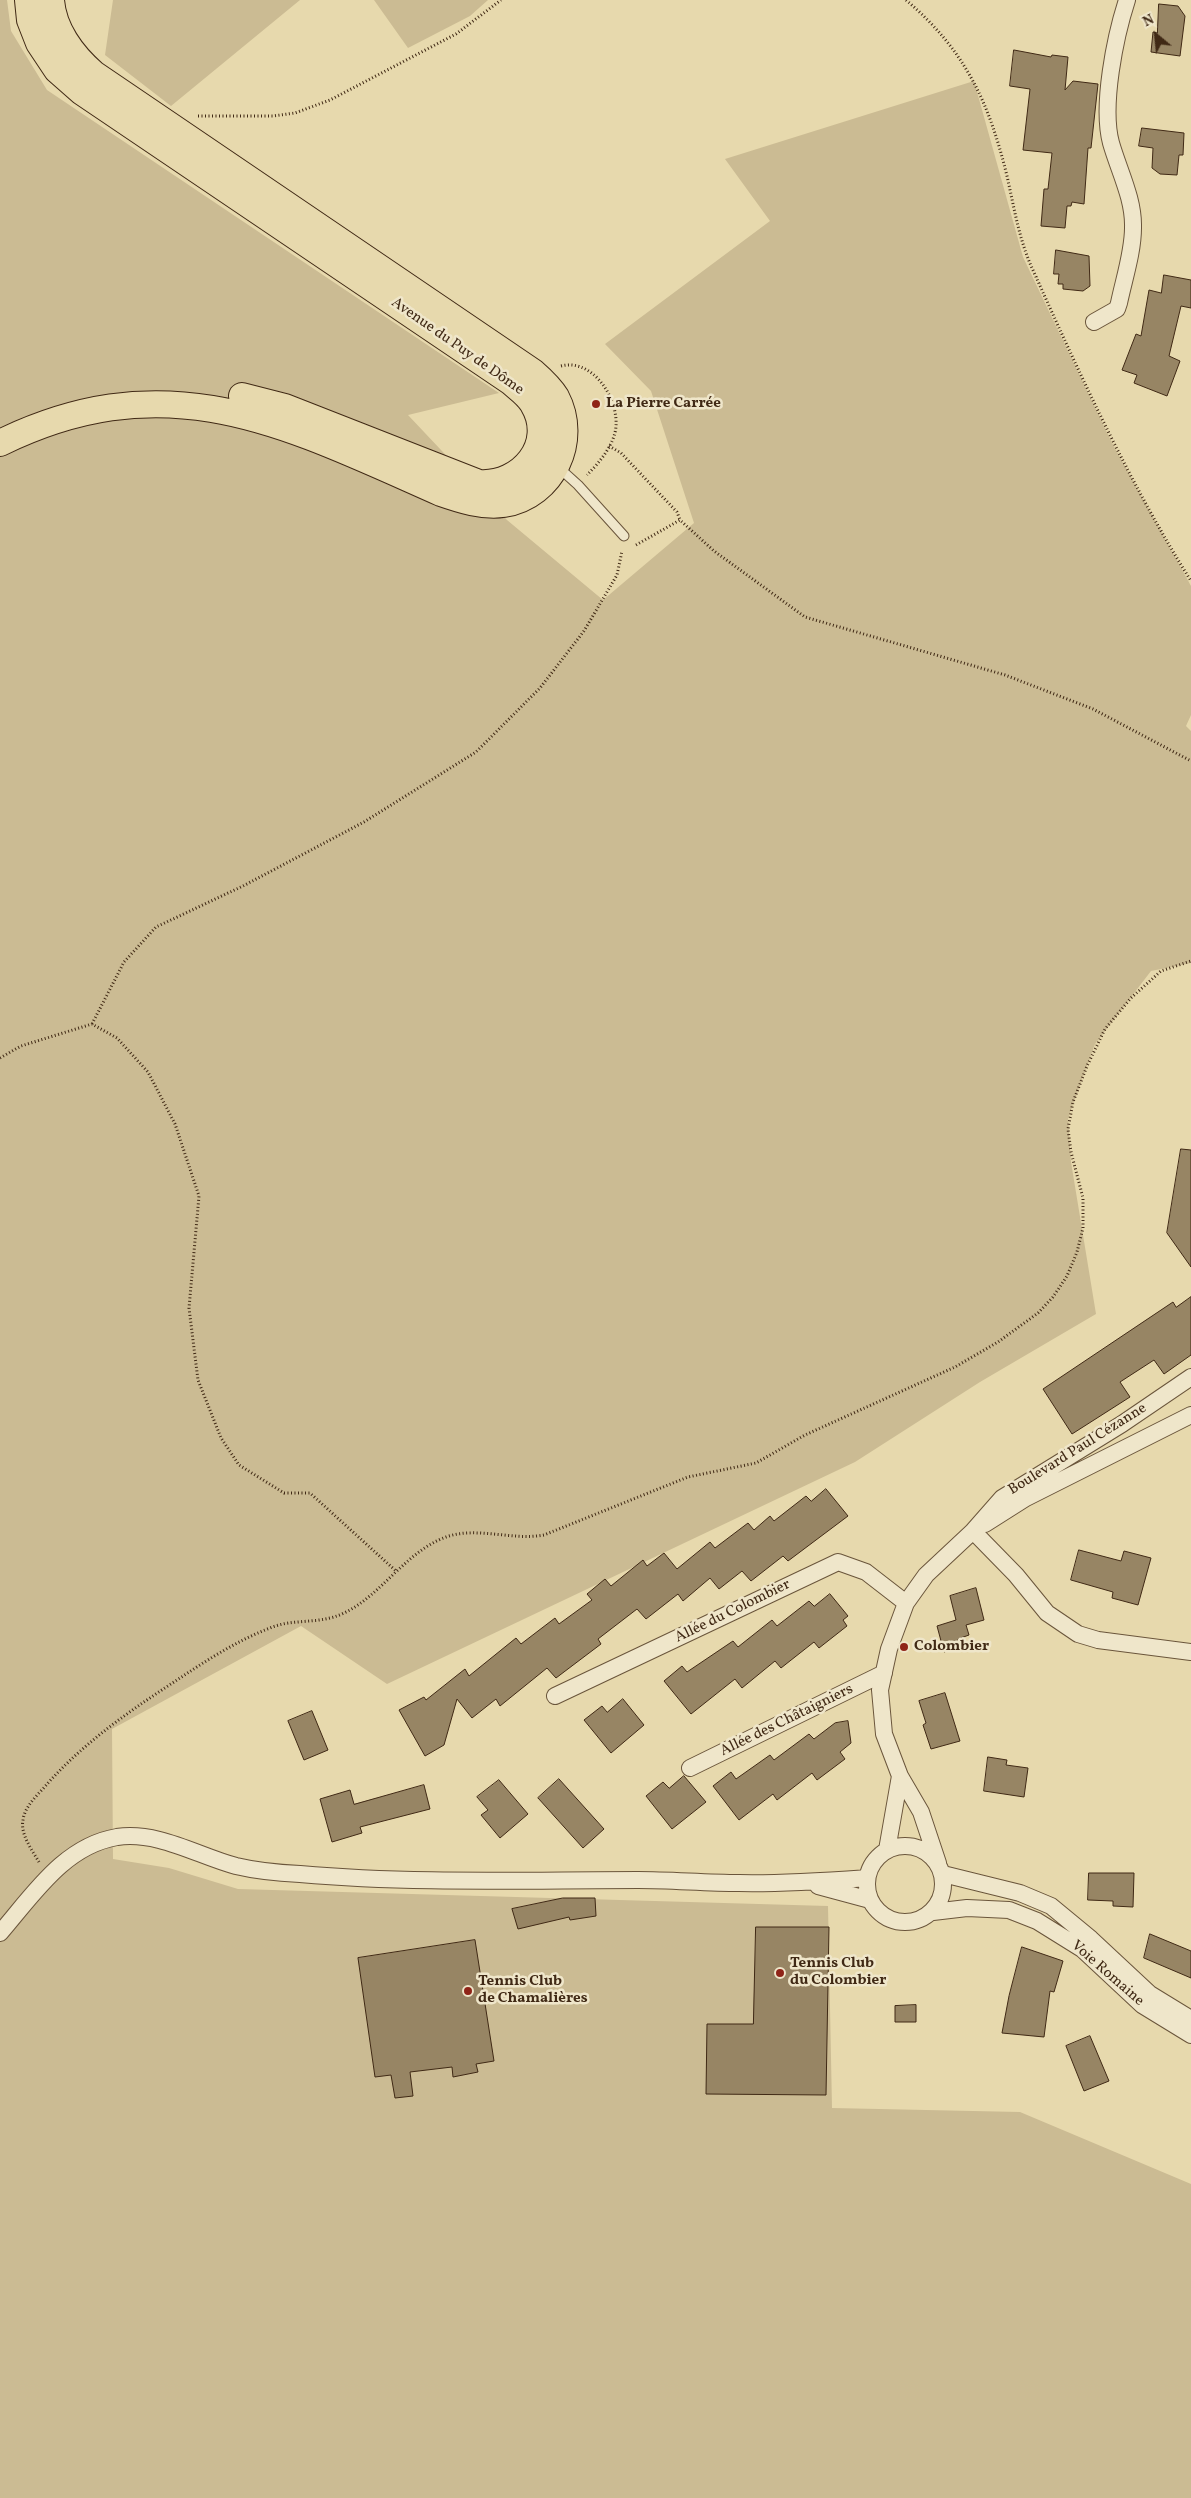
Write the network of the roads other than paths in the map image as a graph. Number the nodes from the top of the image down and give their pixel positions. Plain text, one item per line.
1 (28, 0) edge
2 (51, 0) edge
3 (1126, 0) edge
4 (225, 176) junction
5 (1094, 322) dead end
6 (0, 423) edge
7 (0, 443) edge
8 (536, 450) junction
9 (557, 466) junction
10 (624, 536) road end
11 (1191, 1377) edge
12 (1191, 1415) edge
13 (972, 1531) junction
14 (906, 1603) junction
15 (1191, 1652) edge
16 (884, 1673) junction
17 (555, 1696) dead end
18 (690, 1768) dead end
19 (900, 1776) junction
20 (887, 1850) junction
21 (940, 1868) junction
22 (867, 1878) junction
23 (804, 1882) junction
24 (870, 1900) junction
25 (933, 1912) junction
26 (0, 1933) edge
27 (1191, 2019) edge
28 (1191, 2035) edge

1 - 4 main road, Avenue du Puy de Dôme
2 - 4 main road
3 - 5 street
4 - 8 main road, Avenue du Puy de Dôme
4 - 9 main road, Avenue du Puy de Dôme
6 - 8 main road, Avenue du Puy de Dôme
7 - 9 main road, Avenue du Puy de Dôme
8 - 9 main road
9 - 10 lane
11 - 13 street, Boulevard Paul Cézanne
12 - 13 street, Boulevard Paul Cézanne
13 - 14 street, Boulevard Paul Cézanne
13 - 15 street
14 - 16 street, Boulevard Paul Cézanne
14 - 17 street, Allée du Colombier
16 - 18 street, Allée des Châtaigniers
16 - 19 street, Boulevard Paul Cézanne
19 - 20 street
19 - 21 street, Boulevard Paul Cézanne
20 - 21 street
20 - 22 street
21 - 25 street
21 - 27 street, Voie Romaine
22 - 23 street
22 - 24 street
23 - 24 street
23 - 26 street
24 - 25 street
25 - 28 street, Voie Romaine

